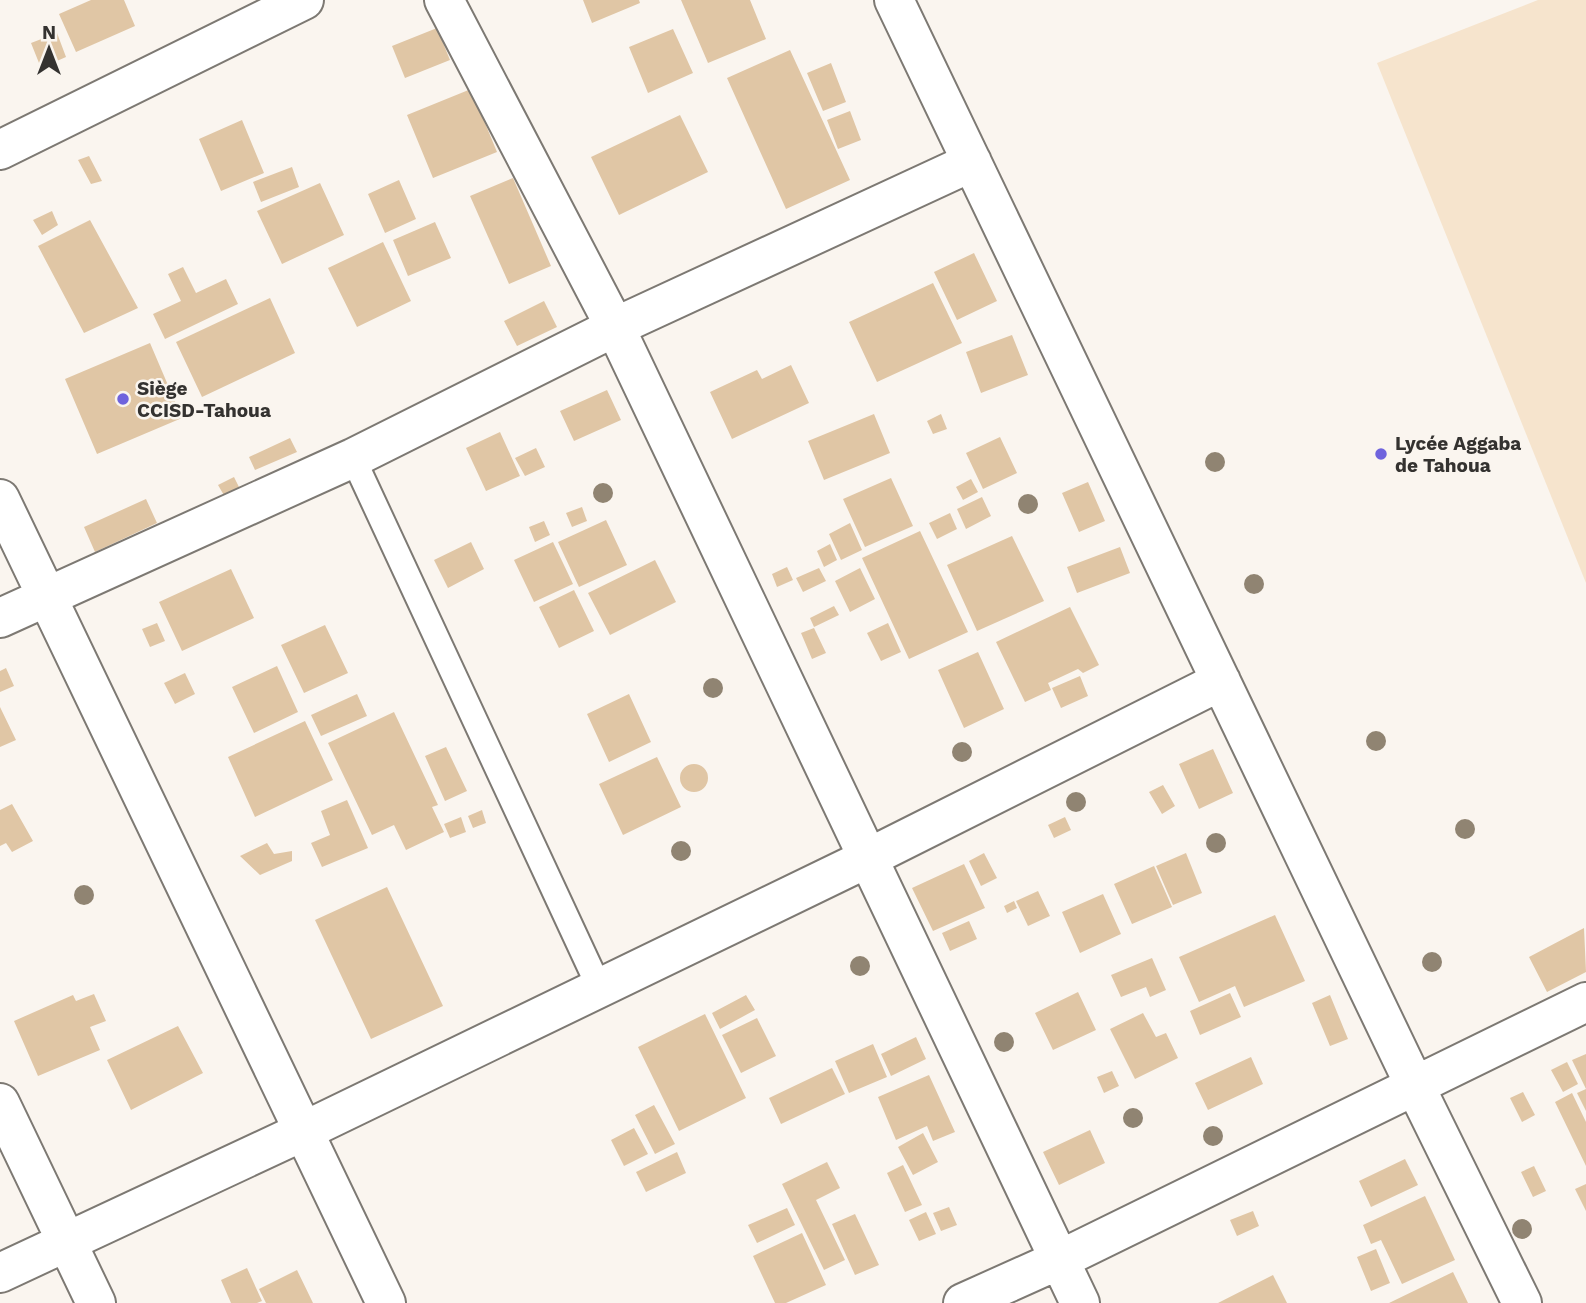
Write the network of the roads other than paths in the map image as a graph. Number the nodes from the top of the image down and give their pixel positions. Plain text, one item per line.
1 (304, 0) edge
2 (444, 0) edge
3 (894, 0) edge
4 (0, 150) edge
5 (972, 162) junction
6 (615, 327) junction
7 (353, 458) junction
8 (0, 499) edge
9 (47, 597) junction
10 (0, 618) edge
11 (1221, 681) junction
12 (868, 858) junction
13 (599, 987) junction
14 (1586, 1002) edge
15 (1415, 1086) junction
16 (0, 1103) edge
17 (304, 1131) junction
18 (67, 1241) junction
19 (1061, 1259) junction
20 (0, 1273) edge
21 (96, 1303) edge
22 (386, 1303) edge
23 (963, 1303) edge
24 (1080, 1303) edge
25 (1522, 1303) edge

1 - 4 street
2 - 6 street
3 - 5 street
5 - 6 street
5 - 11 street
6 - 7 street
6 - 12 street
7 - 9 street
7 - 13 lane
8 - 9 street
9 - 10 street
9 - 17 street
11 - 12 street
11 - 15 street
12 - 13 street
12 - 19 street
13 - 17 street
14 - 15 street
15 - 19 street
15 - 25 street
16 - 18 street
17 - 18 street
17 - 22 street
18 - 20 street
18 - 21 street
19 - 23 street
19 - 24 street

